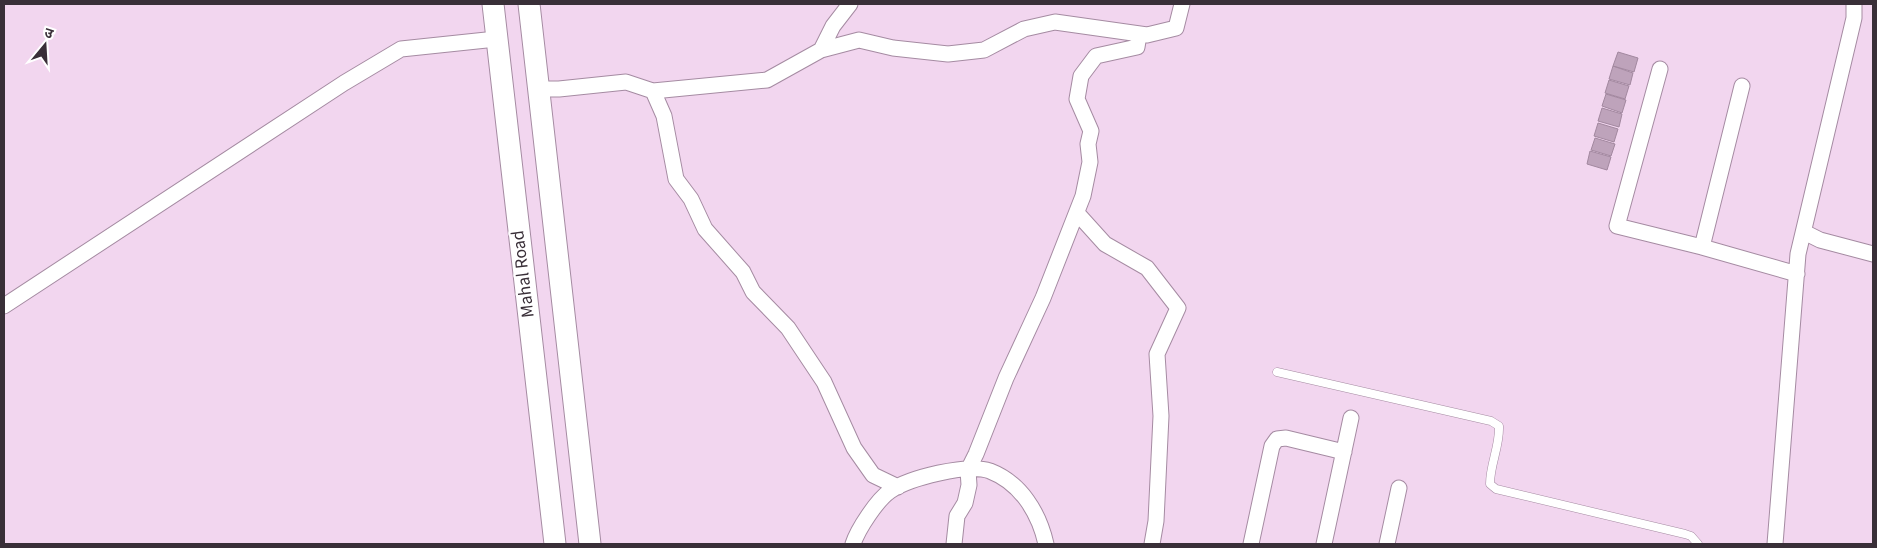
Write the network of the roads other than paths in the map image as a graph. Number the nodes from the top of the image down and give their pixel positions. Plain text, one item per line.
1 (493, 4) edge
2 (529, 4) edge
3 (850, 4) edge
4 (1182, 4) edge
5 (1854, 4) edge
6 (1139, 35) junction
7 (496, 39) junction
8 (821, 50) junction
9 (1660, 69) dead end
10 (1742, 86) dead end
11 (537, 89) junction
12 (653, 91) junction
13 (1077, 213) junction
14 (1804, 232) junction
15 (1702, 247) junction
16 (1873, 254) edge
17 (1796, 274) junction
18 (4, 306) edge
19 (1277, 372) dead end
20 (1351, 418) dead end
21 (1344, 452) junction
22 (968, 470) junction
23 (898, 487) junction
24 (1399, 488) dead end
25 (555, 544) edge
26 (590, 544) edge
27 (853, 544) edge
28 (954, 544) edge
29 (1046, 544) edge
30 (1152, 544) edge
31 (1251, 544) edge
32 (1324, 544) edge
33 (1388, 544) edge
34 (1698, 544) edge
35 (1775, 544) edge

1 - 7 main road, Mahal Road
2 - 11 main road, Mahal Road
3 - 8 street
4 - 6 street
5 - 14 street
6 - 8 street
6 - 13 street
7 - 18 street
7 - 25 main road, Mahal Road
8 - 12 street
9 - 15 street
10 - 15 street
11 - 12 street
11 - 26 main road, Mahal Road
12 - 23 street
13 - 22 street
13 - 30 street
14 - 16 street
14 - 17 street
15 - 17 street
17 - 35 street
19 - 34 lane
20 - 21 street
21 - 31 street
21 - 32 street
22 - 23 street
22 - 28 street
22 - 29 street
23 - 27 street
24 - 33 street

